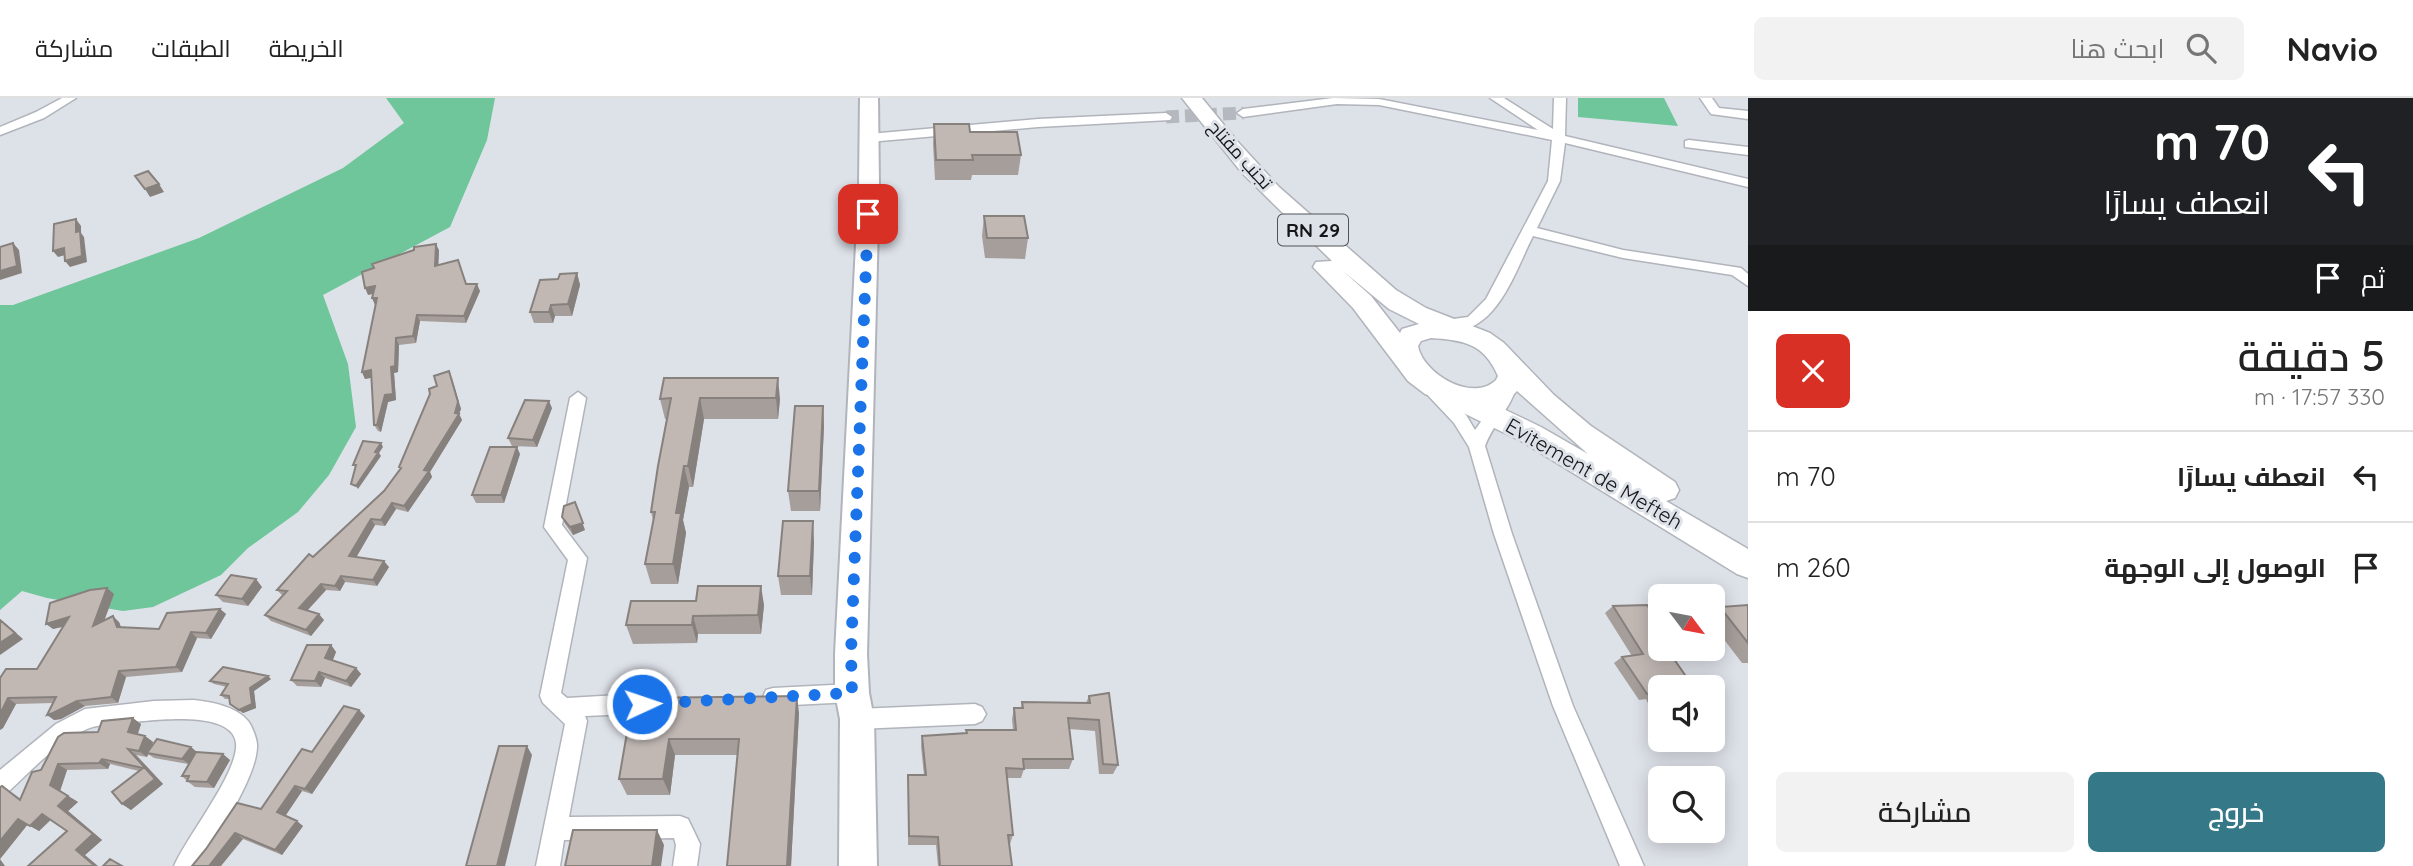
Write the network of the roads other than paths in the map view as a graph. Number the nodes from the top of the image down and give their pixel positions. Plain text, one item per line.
1 (70, 98) edge
2 (869, 98) edge
3 (1192, 98) edge
4 (1496, 98) edge
5 (1560, 98) edge
6 (1706, 98) edge
7 (1366, 100) edge
8 (1170, 107) edge
9 (1243, 113) tunnel mouth
10 (1748, 115) edge
11 (0, 131) edge
12 (869, 138) junction
13 (1559, 138) junction
14 (1689, 144) dead end
15 (1748, 151) edge
16 (1748, 183) edge
17 (1527, 230) junction
18 (1748, 281) edge
19 (1493, 300) junction
20 (1445, 328) junction
21 (1403, 355) junction
22 (1506, 368) junction
23 (1429, 383) junction
24 (578, 398) dead end
25 (1496, 417) junction
26 (1477, 446) junction
27 (1748, 541) edge
28 (1748, 565) edge
29 (756, 698) edge
30 (673, 702) edge
31 (855, 706) junction
32 (563, 708) junction
33 (975, 714) dead end
34 (0, 784) edge
35 (555, 829) junction
36 (186, 866) edge
37 (548, 866) edge
38 (684, 866) edge
39 (858, 866) edge
40 (1632, 866) edge

1 - 11 street
2 - 12 main road
3 - 20 highway, تجنب مفتاح / RN 29
4 - 13 street
5 - 13 street
6 - 10 street
7 - 9 street
7 - 13 street
8 - 12 street
8 - 21 highway, تجنب مفتاح / RN 29
12 - 31 main road
13 - 16 street
13 - 17 street
14 - 15 street
17 - 18 street
17 - 19 street
19 - 20 street
19 - 22 street
20 - 21 highway
20 - 22 highway, تجنب مفتاح
21 - 23 highway, تجنب مفتاح
22 - 23 highway
22 - 25 street
22 - 27 highway, Evitement de Mefteh
23 - 25 highway, Evitement de Mefteh
23 - 26 street
24 - 32 street
25 - 26 street
25 - 28 highway, Evitement de Mefteh
26 - 40 street
29 - 31 street
30 - 32 street
31 - 33 street
31 - 39 main road
32 - 35 street
34 - 36 street
35 - 37 street
35 - 38 street

